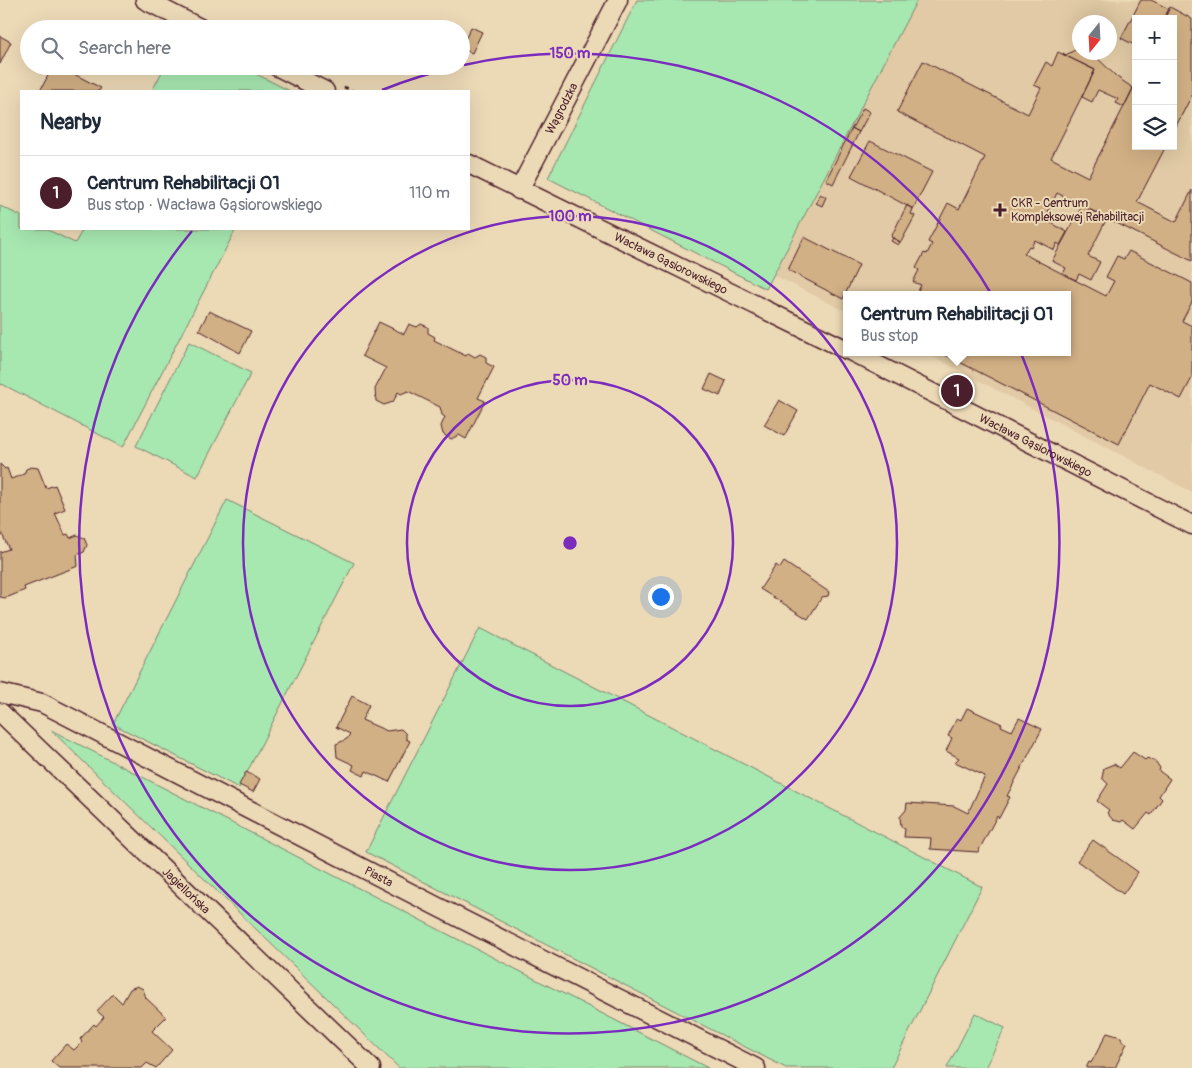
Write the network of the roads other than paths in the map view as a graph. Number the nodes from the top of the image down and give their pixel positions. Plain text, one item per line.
1 (145, 0) edge
2 (618, 0) edge
3 (184, 20) edge
4 (294, 75) edge
5 (323, 90) edge
6 (470, 165) edge
7 (519, 190) junction
8 (843, 348) edge
9 (860, 356) edge
10 (1192, 525) edge
11 (0, 693) edge
12 (0, 712) edge
13 (371, 1068) edge
14 (756, 1068) edge

1 - 3 street
2 - 7 street, Wągrodzka
4 - 5 street
6 - 7 street, Wacława Gąsiorowskiego
7 - 8 street, Wacława Gąsiorowskiego
9 - 10 street, Wacława Gąsiorowskiego
11 - 14 street, Piasta
12 - 13 street, Jagiellońska

